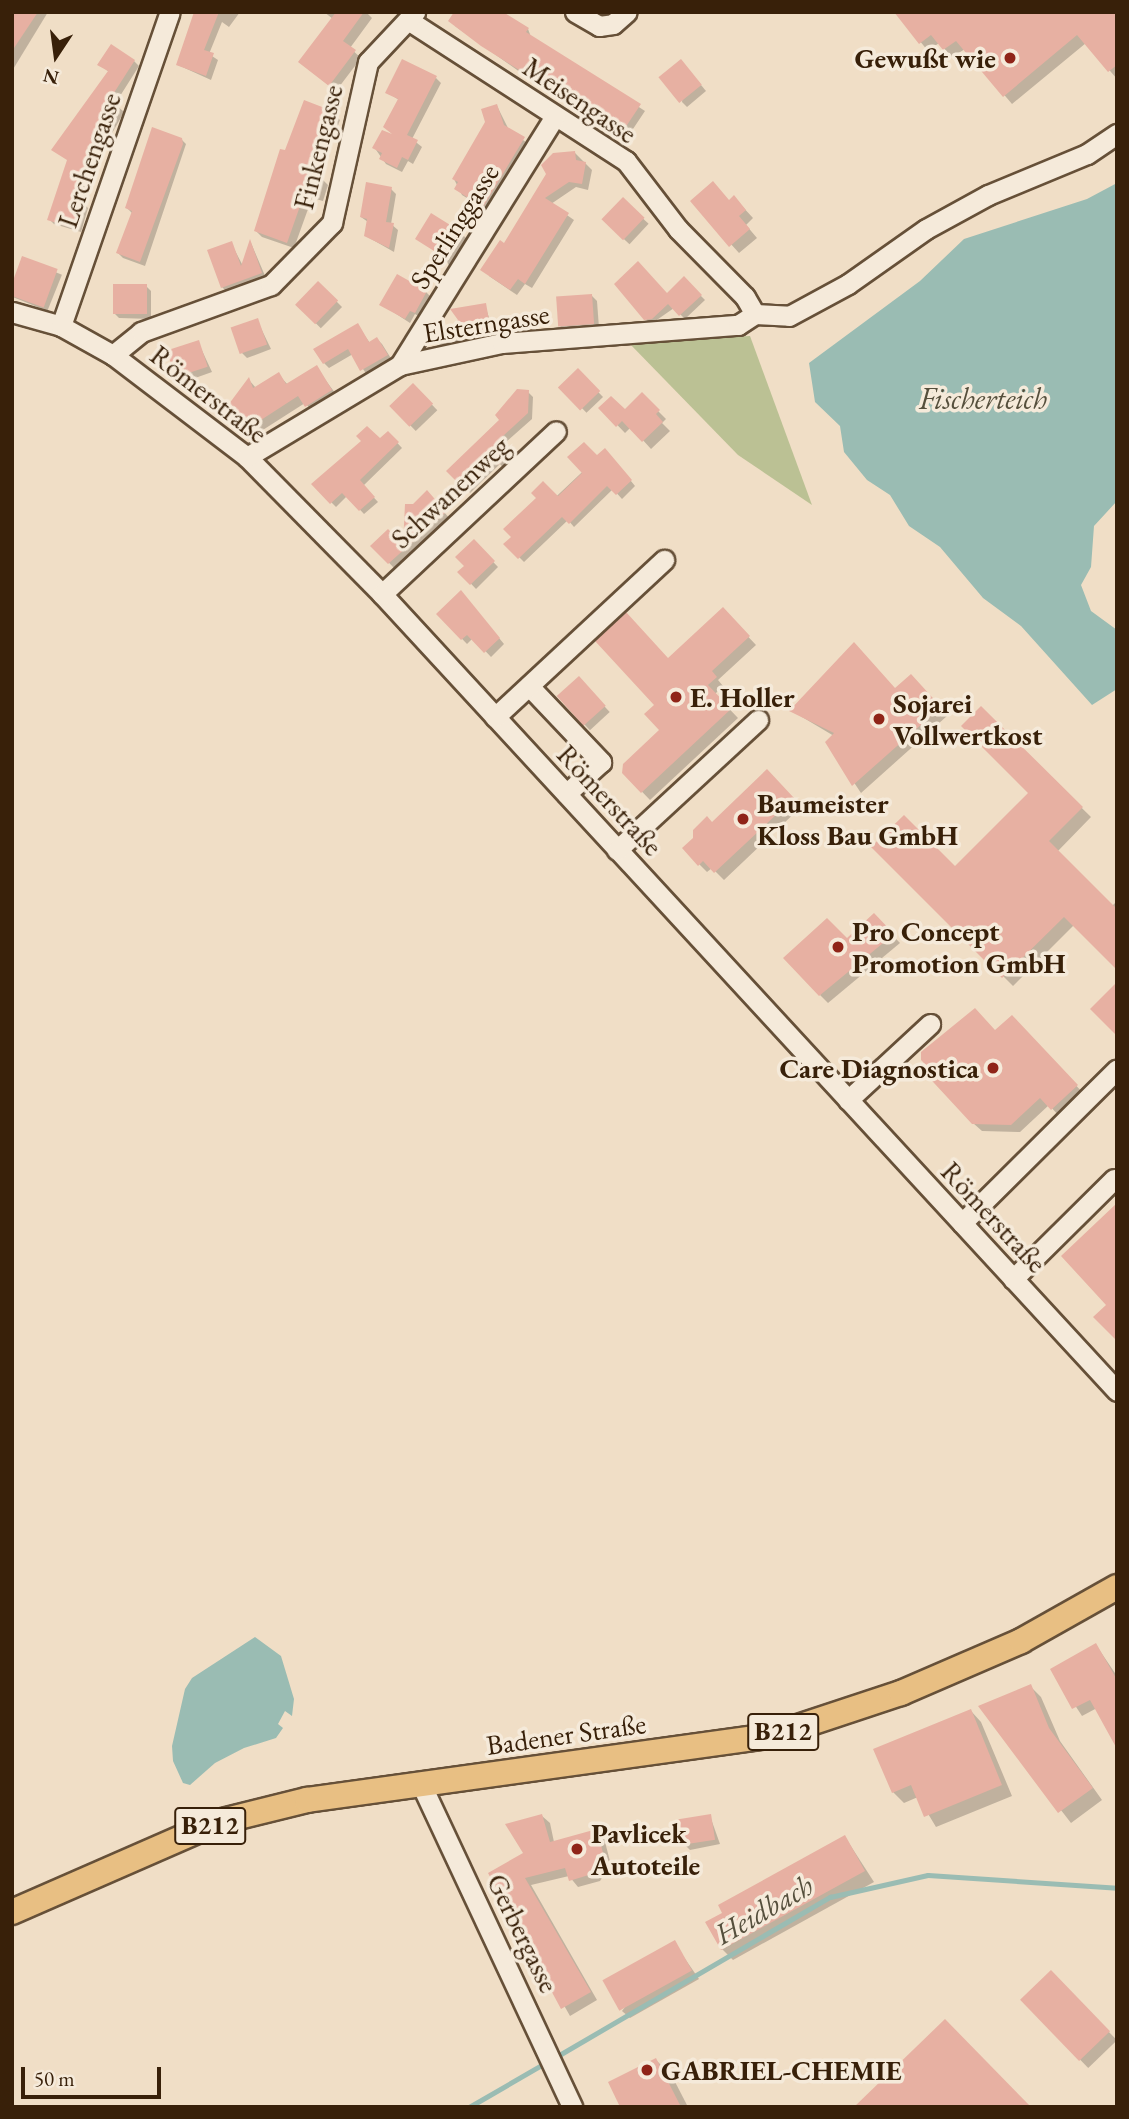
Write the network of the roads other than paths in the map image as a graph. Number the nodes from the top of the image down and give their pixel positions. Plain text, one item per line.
1 (170, 12) edge
2 (575, 12) edge
3 (628, 12) edge
4 (411, 16) edge
5 (555, 116) junction
6 (1117, 134) edge
7 (12, 312) edge
8 (754, 314) junction
9 (61, 326) junction
10 (113, 355) junction
11 (400, 365) junction
12 (556, 431) dead end
13 (247, 457) junction
14 (664, 560) dead end
15 (382, 594) junction
16 (529, 686) junction
17 (495, 718) junction
18 (758, 720) dead end
19 (566, 794) junction
20 (617, 850) junction
21 (930, 1024) dead end
22 (1117, 1069) edge
23 (848, 1100) junction
24 (1114, 1179) dead end
25 (962, 1223) junction
26 (1013, 1279) junction
27 (1117, 1391) edge
28 (1117, 1587) edge
29 (421, 1784) junction
30 (12, 1912) edge
31 (572, 2107) edge

1 - 9 street, Lerchengasse
2 - 3 street
4 - 5 street, Meisengasse
4 - 10 street, Finkengasse
5 - 8 street, Meisengasse
5 - 11 street, Sperlinggasse
6 - 8 street
7 - 9 street, Römerstraße
8 - 11 street, Elsterngasse
9 - 10 street, Römerstraße
10 - 13 street, Römerstraße
11 - 13 street, Elsterngasse
12 - 15 street, Schwanenweg
13 - 15 street, Römerstraße
14 - 16 street
15 - 17 street, Römerstraße
16 - 17 street
16 - 19 street
17 - 19 street, Römerstraße
18 - 20 street
19 - 20 street, Römerstraße
20 - 23 street, Römerstraße
21 - 23 street
22 - 25 street
23 - 25 street, Römerstraße
24 - 26 street
25 - 26 street, Römerstraße
26 - 27 street, Römerstraße
28 - 29 main road, Badener Straße / B212
29 - 30 main road, Badener Straße / B212
29 - 31 street, Gerbergasse

